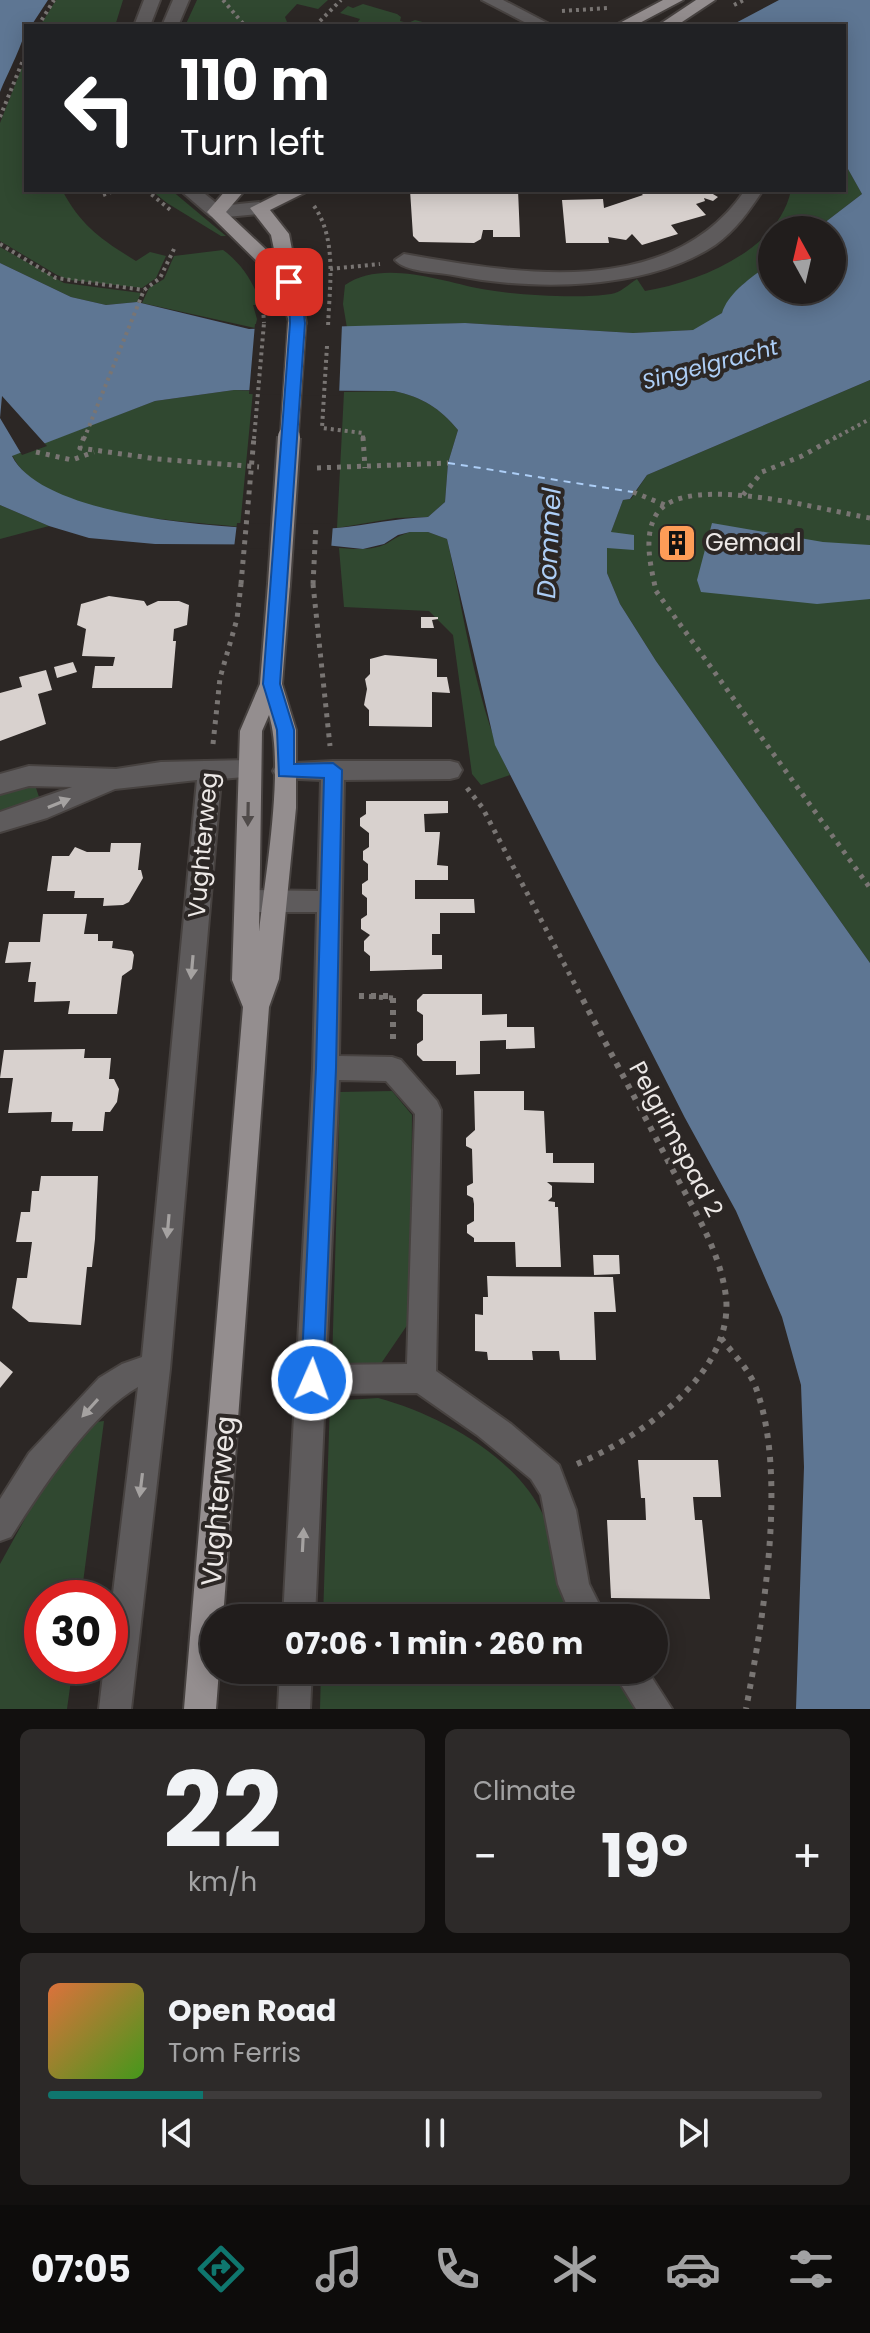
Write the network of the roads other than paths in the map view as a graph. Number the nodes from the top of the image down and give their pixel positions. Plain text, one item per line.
1 (152, 0) edge
2 (181, 0) edge
3 (490, 0) edge
4 (675, 0) edge
5 (707, 0) edge
6 (143, 24) edge
7 (171, 24) edge
8 (541, 24) edge
9 (626, 24) edge
10 (668, 24) edge
11 (191, 192) edge
12 (235, 192) edge
13 (239, 192) edge
14 (295, 192) edge
15 (752, 192) edge
16 (259, 208) junction
17 (216, 212) junction
18 (404, 260) road end
19 (289, 282) junction
20 (271, 684) junction
21 (249, 769) junction
22 (210, 770) junction
23 (333, 770) junction
24 (450, 770) road end
25 (285, 771) junction
26 (116, 779) junction
27 (0, 784) edge
28 (0, 822) edge
29 (247, 901) junction
30 (276, 901) junction
31 (329, 902) junction
32 (256, 1007) junction
33 (326, 1068) junction
34 (155, 1369) junction
35 (421, 1378) junction
36 (312, 1380) junction
37 (0, 1526) edge
38 (300, 1604) edge
39 (581, 1604) edge
40 (295, 1684) edge
41 (638, 1684) edge
42 (115, 1709) edge
43 (200, 1709) edge
44 (294, 1709) edge
45 (656, 1709) edge

1 - 6 street
2 - 7 street
3 - 8 street
4 - 9 main road
5 - 10 main road
11 - 17 street
12 - 17 main road
13 - 16 street
14 - 16 main road
15 - 18 street
16 - 17 street
16 - 19 main road, Vughterweg
17 - 19 main road
19 - 20 main road, Vughterweg, bridge
20 - 21 main road, Vughterweg
20 - 25 main road, Vughterweg
21 - 22 street
21 -> 29 main road, Vughterweg
22 - 26 street
22 -> 34 street, Vughterweg
23 - 24 street
23 - 25 street
23 - 31 street
25 - 30 main road, Vughterweg
26 - 27 street
28 -> 26 street
29 - 30 street
29 - 32 main road, Vughterweg
30 - 31 street
30 - 32 main road, Vughterweg
31 - 33 street
32 - 43 main road, Vughterweg
33 - 35 street
33 - 36 street
34 -> 37 street
34 -> 42 street, Vughterweg
35 - 36 street
35 - 39 street
38 -> 36 street
40 - 44 street
41 - 45 street

